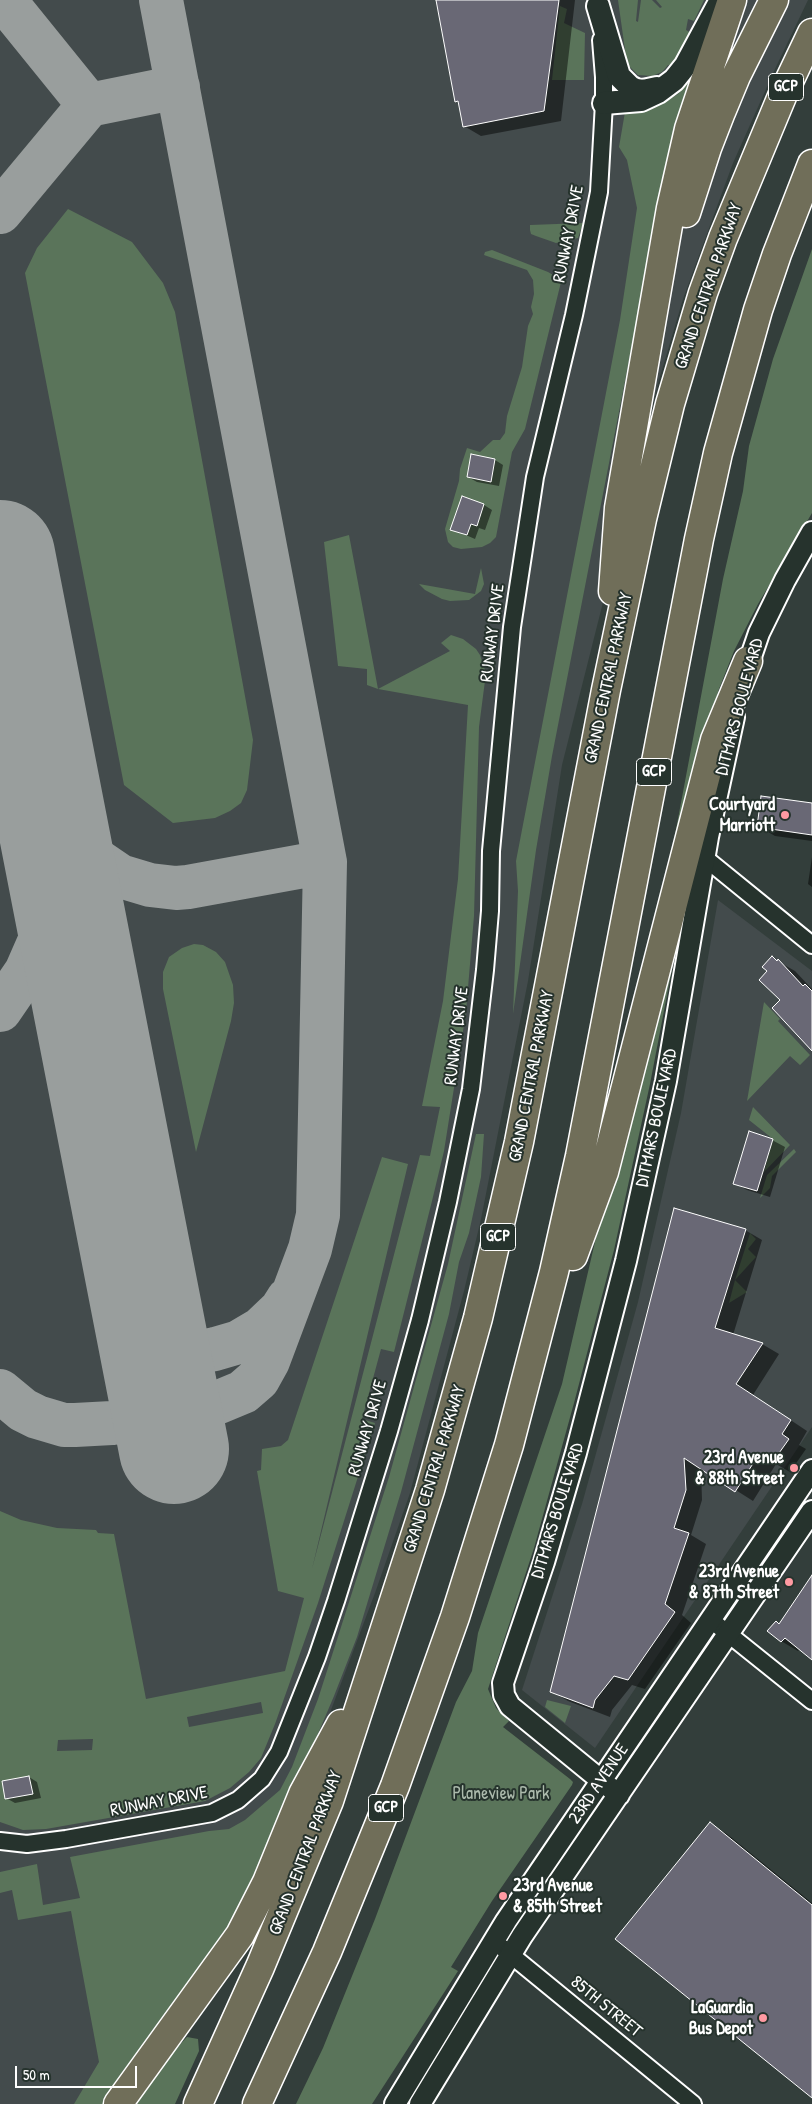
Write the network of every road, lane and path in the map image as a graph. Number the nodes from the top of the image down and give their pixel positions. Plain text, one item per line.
1 (721, 0) edge
2 (732, 0) edge
3 (774, 0) edge
4 (597, 3) edge
5 (812, 33) edge
6 (674, 80) junction
7 (604, 103) junction
8 (812, 164) edge
9 (638, 406) junction
10 (812, 532) edge
11 (748, 661) junction
12 (606, 690) junction
13 (705, 858) junction
14 (812, 945) edge
15 (525, 1388) junction
16 (812, 1470) edge
17 (812, 1511) edge
18 (711, 1620) junction
19 (729, 1634) junction
20 (375, 1659) junction
21 (812, 1701) edge
22 (601, 1780) junction
23 (619, 1795) junction
24 (0, 1841) edge
25 (494, 1941) junction
26 (510, 1955) junction
27 (118, 2104) edge
28 (198, 2104) edge
29 (257, 2104) edge
30 (395, 2104) edge
31 (420, 2104) edge
32 (693, 2104) edge

1 - 6 main road
2 - 9 highway
3 - 9 highway
4 - 6 main road
4 - 7 street, RUNWAY DRIVE
5 - 12 highway, GRAND CENTRAL PARKWAY / GCP
6 - 7 main road
7 - 24 street, RUNWAY DRIVE
8 - 15 highway, GCP
9 - 12 highway
10 - 11 street, DITMARS BOULEVARD
11 - 13 street, DITMARS BOULEVARD
11 - 15 highway
12 - 20 highway, GRAND CENTRAL PARKWAY / GCP
13 - 14 street
13 - 22 street, DITMARS BOULEVARD
15 - 29 highway, GCP
16 - 18 street, 23RD AVENUE
17 - 19 street, 23RD AVENUE
18 - 19 street
18 - 22 street, 23RD AVENUE
19 - 21 street
19 - 23 street, 23RD AVENUE
20 - 27 highway
20 - 28 highway, GRAND CENTRAL PARKWAY / GCP
22 - 23 street
22 - 25 street, 23RD AVENUE
23 - 26 street, 23RD AVENUE
25 - 26 street, 85TH STREET
25 - 30 street, 23RD AVENUE
26 - 31 street, 23RD AVENUE
26 - 32 street, 85TH STREET

